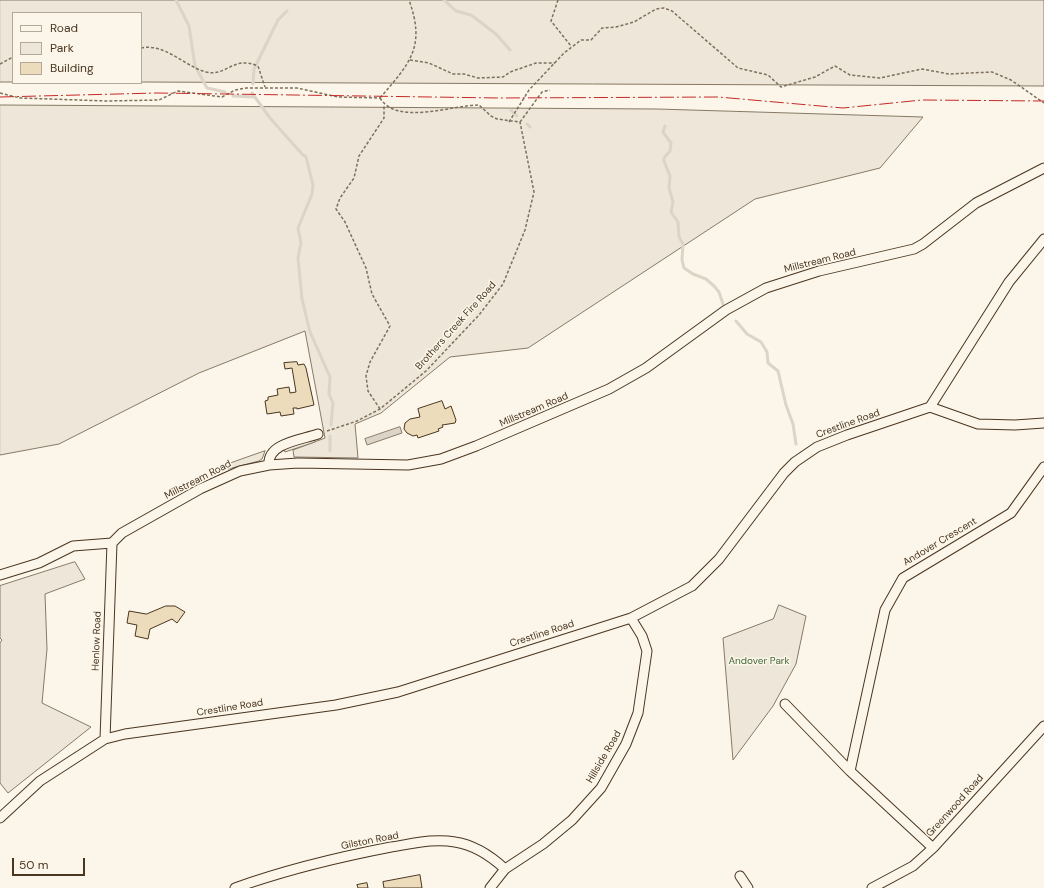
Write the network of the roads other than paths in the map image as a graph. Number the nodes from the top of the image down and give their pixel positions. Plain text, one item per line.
1 (1044, 168) edge
2 (1044, 239) edge
3 (930, 407) junction
4 (1044, 423) edge
5 (318, 434) road end
6 (269, 465) junction
7 (1044, 467) edge
8 (112, 543) junction
9 (0, 575) edge
10 (632, 618) junction
11 (785, 704) dead end
12 (1044, 726) edge
13 (105, 739) junction
14 (850, 771) junction
15 (0, 818) edge
16 (933, 848) junction
17 (505, 869) junction
18 (740, 876) dead end
19 (235, 888) edge
20 (490, 888) edge
21 (748, 888) edge
22 (872, 888) edge

1 - 6 street, Millstream Road
2 - 3 street
3 - 4 street
3 - 10 street, Crestline Road
5 - 6 street
6 - 8 street, Millstream Road
7 - 14 street, Andover Crescent
8 - 9 street
8 - 13 street, Henlow Road
10 - 13 street, Crestline Road
10 - 17 street, Hillside Road
11 - 14 street
12 - 16 street, Greenwood Road
13 - 15 street, Crestline Road
14 - 16 street
16 - 22 street, Greenwood Road
17 - 19 street, Gilston Road
17 - 20 street, Hillside Road
18 - 21 street

